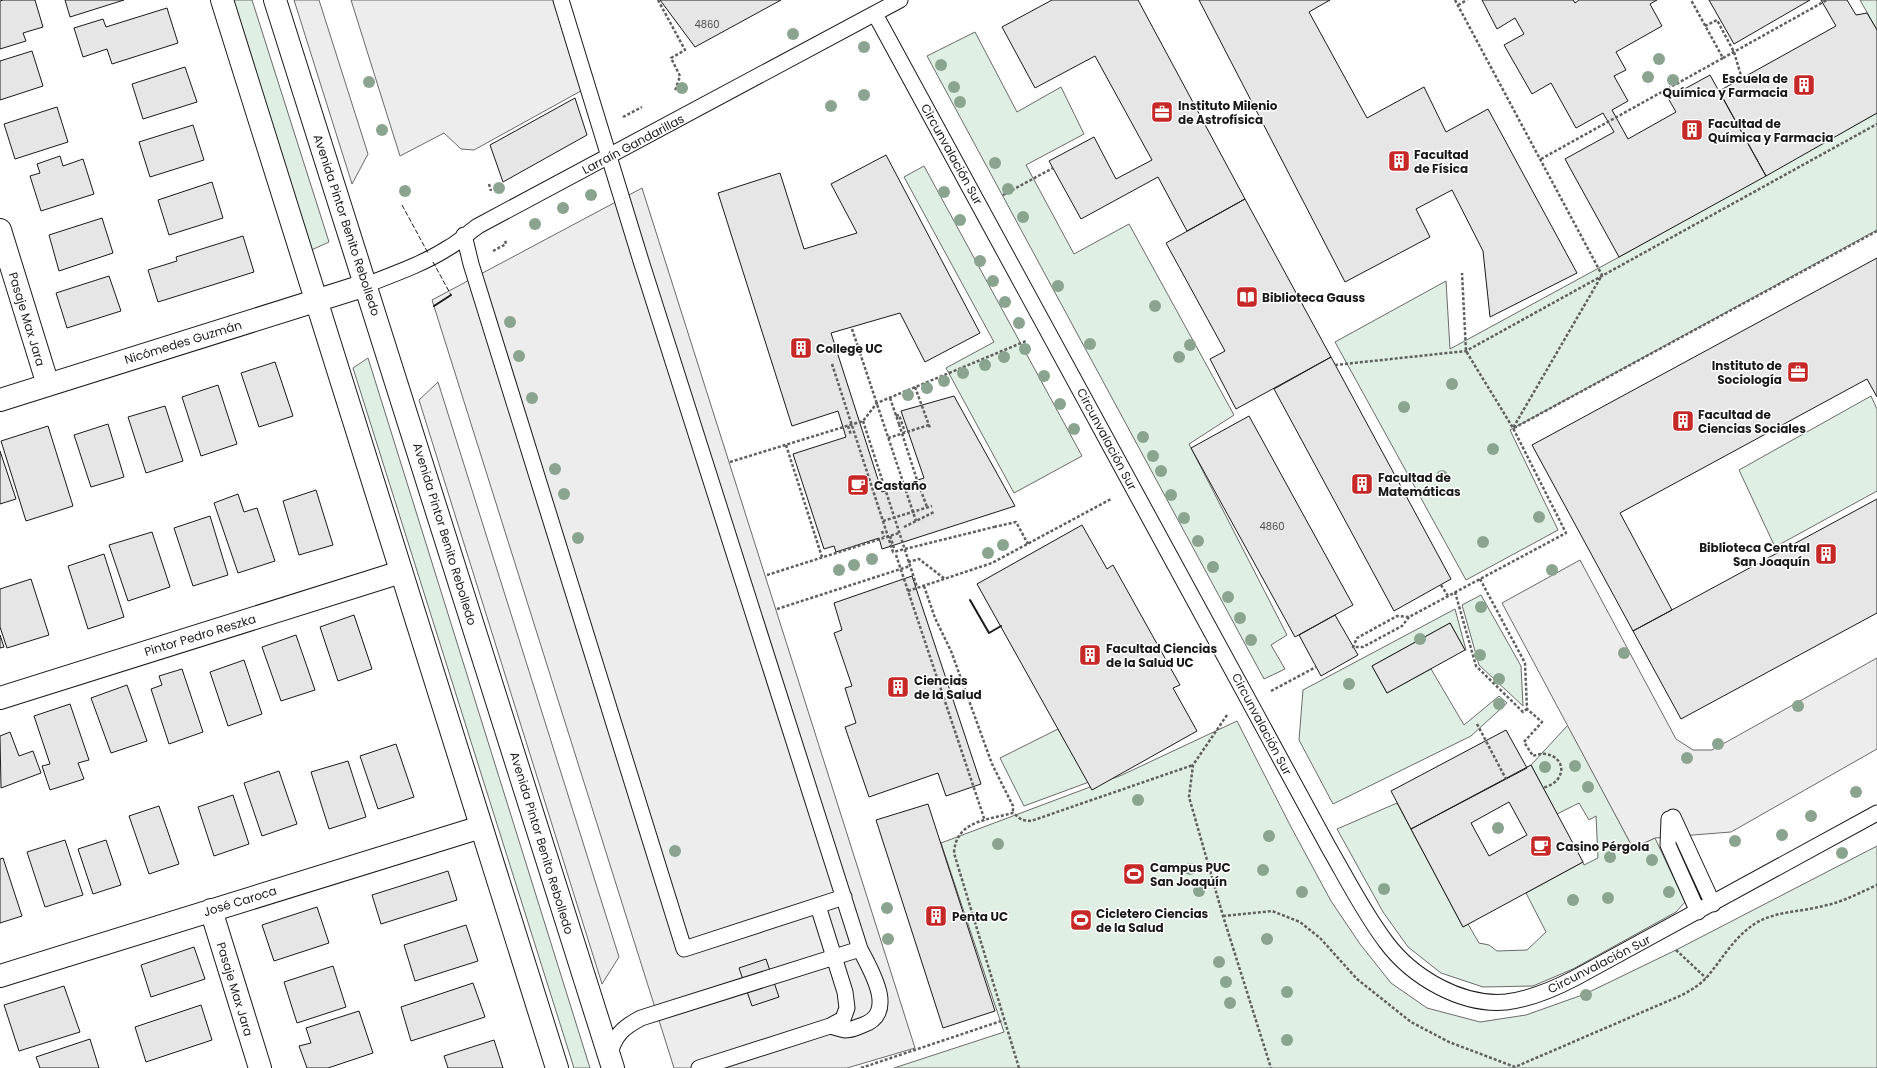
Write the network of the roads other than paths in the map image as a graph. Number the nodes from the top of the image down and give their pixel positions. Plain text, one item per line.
1 (222, 0) edge
2 (275, 0) edge
3 (561, 0) edge
4 (900, 0) edge
5 (875, 14) junction
6 (610, 157) junction
7 (0, 230) edge
8 (464, 235) junction
9 (366, 285) junction
10 (316, 300) junction
11 (48, 385) junction
12 (0, 400) edge
13 (401, 572) junction
14 (0, 698) edge
15 (1877, 813) edge
16 (481, 827) junction
17 (844, 897) junction
18 (1714, 904) junction
19 (818, 906) junction
20 (211, 910) junction
21 (1698, 912) junction
22 (860, 949) junction
23 (835, 957) junction
24 (0, 976) edge
25 (830, 1026) junction
26 (611, 1062) edge
27 (260, 1068) edge
28 (557, 1068) edge
29 (699, 1068) edge

1 - 10 street
2 - 9 street, Avenida Pintor Benito Rebolledo
3 - 6 lane
4 - 5 lane, Larraín Gandarillas
5 - 6 lane, Larraín Gandarillas
5 - 21 lane, Circunvalación Sur
6 - 8 lane, Larraín Gandarillas
6 - 17 lane
7 - 11 street, Pasaje Max Jara
8 - 9 lane, Larraín Gandarillas
8 - 19 lane
9 - 10 street, Nicómedes Guzmán
9 - 26 street, Avenida Pintor Benito Rebolledo
10 - 11 street, Nicómedes Guzmán
10 - 13 street
11 - 12 street, Nicómedes Guzmán
13 - 14 street, Pintor Pedro Reszka
13 - 16 street
15 - 18 lane, Circunvalación Sur
16 - 20 street, José Caroca
16 - 28 street
17 - 19 lane
17 - 22 lane
18 - 21 lane, Circunvalación Sur
18 - 21 lane
19 - 23 lane
20 - 24 street, José Caroca
20 - 27 street, Pasaje Max Jara
22 - 23 lane
22 - 25 lane
23 - 25 lane
23 - 26 lane
25 - 29 lane

